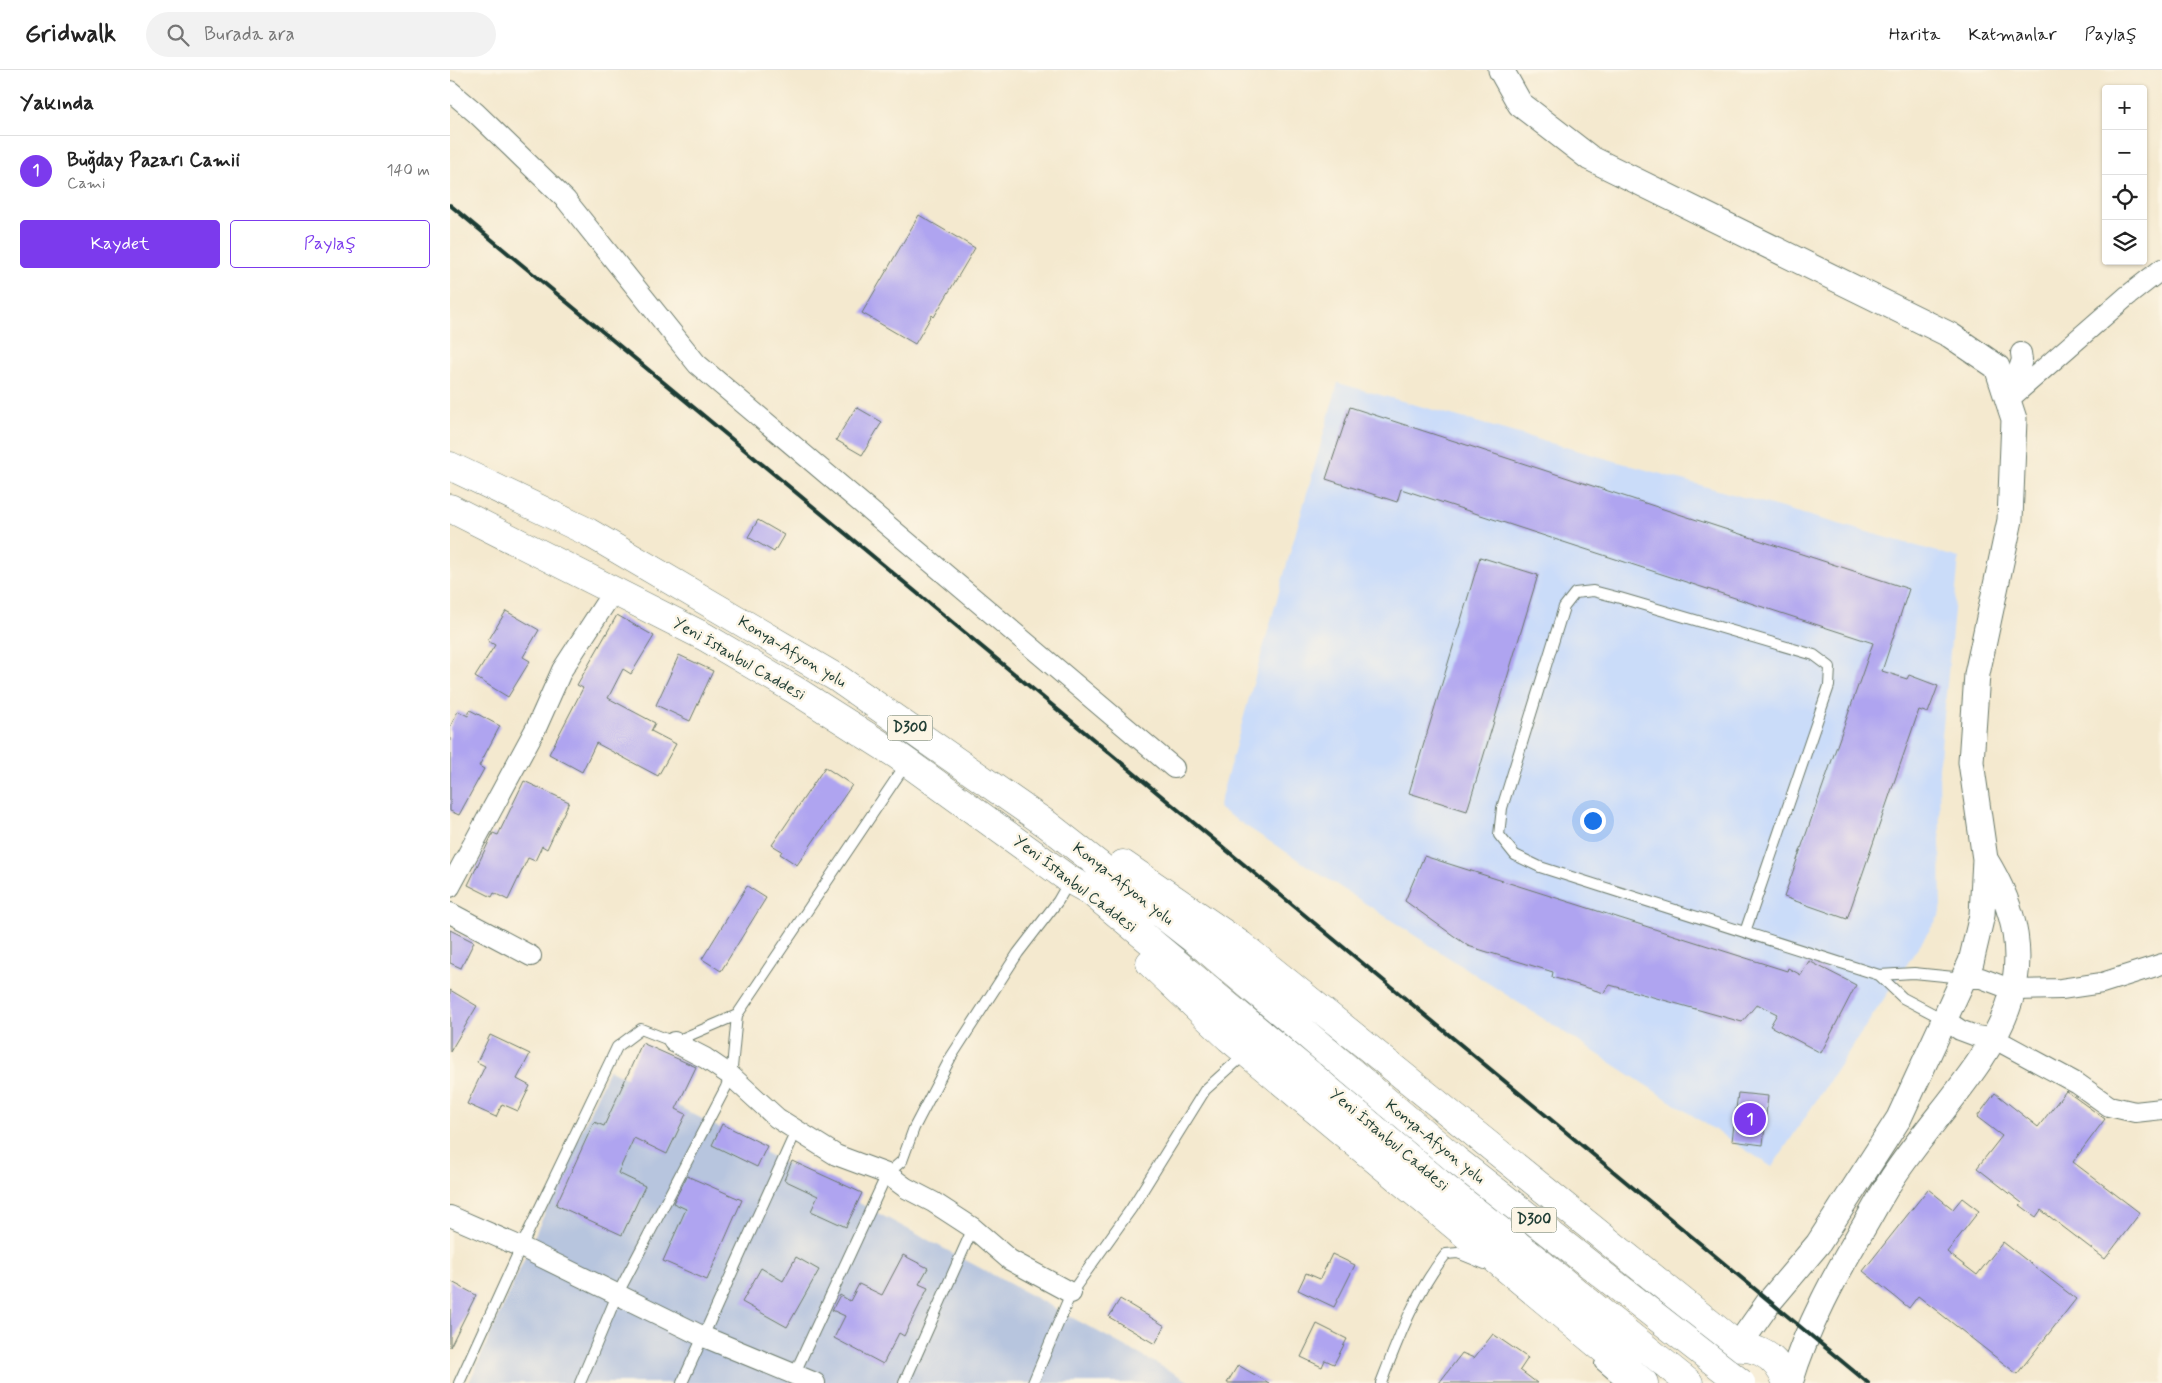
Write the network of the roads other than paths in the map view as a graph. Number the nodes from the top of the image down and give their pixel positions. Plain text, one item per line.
1 (1501, 70) edge
2 (450, 91) edge
3 (2162, 269) edge
4 (2021, 353) dead end
5 (2008, 400) junction
6 (450, 466) edge
7 (450, 508) edge
8 (614, 590) junction
9 (907, 762) junction
10 (1174, 768) dead end
11 (1048, 825) junction
12 (1985, 859) junction
13 (1070, 880) junction
14 (450, 887) edge
15 (450, 913) edge
16 (1745, 932) junction
17 (531, 956) dead end
18 (2162, 964) edge
19 (1879, 974) junction
20 (1964, 978) junction
21 (2013, 990) junction
22 (737, 1015) junction
23 (1945, 1020) junction
24 (1995, 1039) junction
25 (674, 1042) junction
26 (1248, 1052) junction
27 (730, 1075) junction
28 (2162, 1109) edge
29 (797, 1129) junction
30 (887, 1174) junction
31 (450, 1216) edge
32 (973, 1228) junction
33 (1466, 1233) junction
34 (521, 1247) junction
35 (1446, 1254) junction
36 (1071, 1293) junction
37 (617, 1295) junction
38 (1547, 1317) dead end
39 (702, 1336) junction
40 (1738, 1346) junction
41 (1592, 1356) dead end
42 (793, 1378) edge
43 (459, 1383) edge
44 (580, 1383) edge
45 (682, 1383) edge
46 (814, 1383) edge
47 (904, 1383) edge
48 (1033, 1383) edge
49 (1381, 1383) edge
50 (1622, 1383) edge
51 (1644, 1383) edge
52 (1689, 1383) edge
53 (1741, 1383) edge
54 (1789, 1383) edge

1 - 5 street
2 - 10 street
3 - 5 street
4 - 5 street
5 - 12 street
6 - 11 highway, Konya-Afyon yolu / D300
7 - 8 highway, Yeni İstanbul Caddesi / D300
8 - 9 highway, Yeni İstanbul Caddesi / D300
8 - 14 street
9 - 13 highway, Yeni İstanbul Caddesi / D300
9 - 22 lane
11 - 40 highway
11 - 53 highway, Konya-Afyon yolu / D300, bridge
12 - 20 street
12 - 21 street
13 - 26 highway
13 - 30 lane
13 - 52 highway, Yeni İstanbul Caddesi / D300
15 - 17 street
16 - 16 lane
16 - 19 lane
18 - 21 street
19 - 20 lane
19 - 23 lane
20 - 21 street
20 - 23 street
21 - 24 street
22 - 25 lane
22 - 27 lane
23 - 24 street
23 - 40 street
24 - 28 street
24 - 54 street
25 - 27 street
25 - 34 lane
26 - 33 highway
26 - 36 lane
27 - 29 street
27 - 37 lane
29 - 30 street
29 - 39 lane
30 - 32 street
30 - 42 lane
31 - 34 street
32 - 36 street
32 - 47 lane
33 - 35 lane
33 - 51 highway
34 - 37 street
34 - 43 lane
35 - 38 lane
35 - 49 lane
36 - 48 lane
37 - 39 street
37 - 44 lane
39 - 42 street
39 - 45 lane
40 - 52 highway
40 - 54 highway
41 - 50 lane
42 - 46 street

